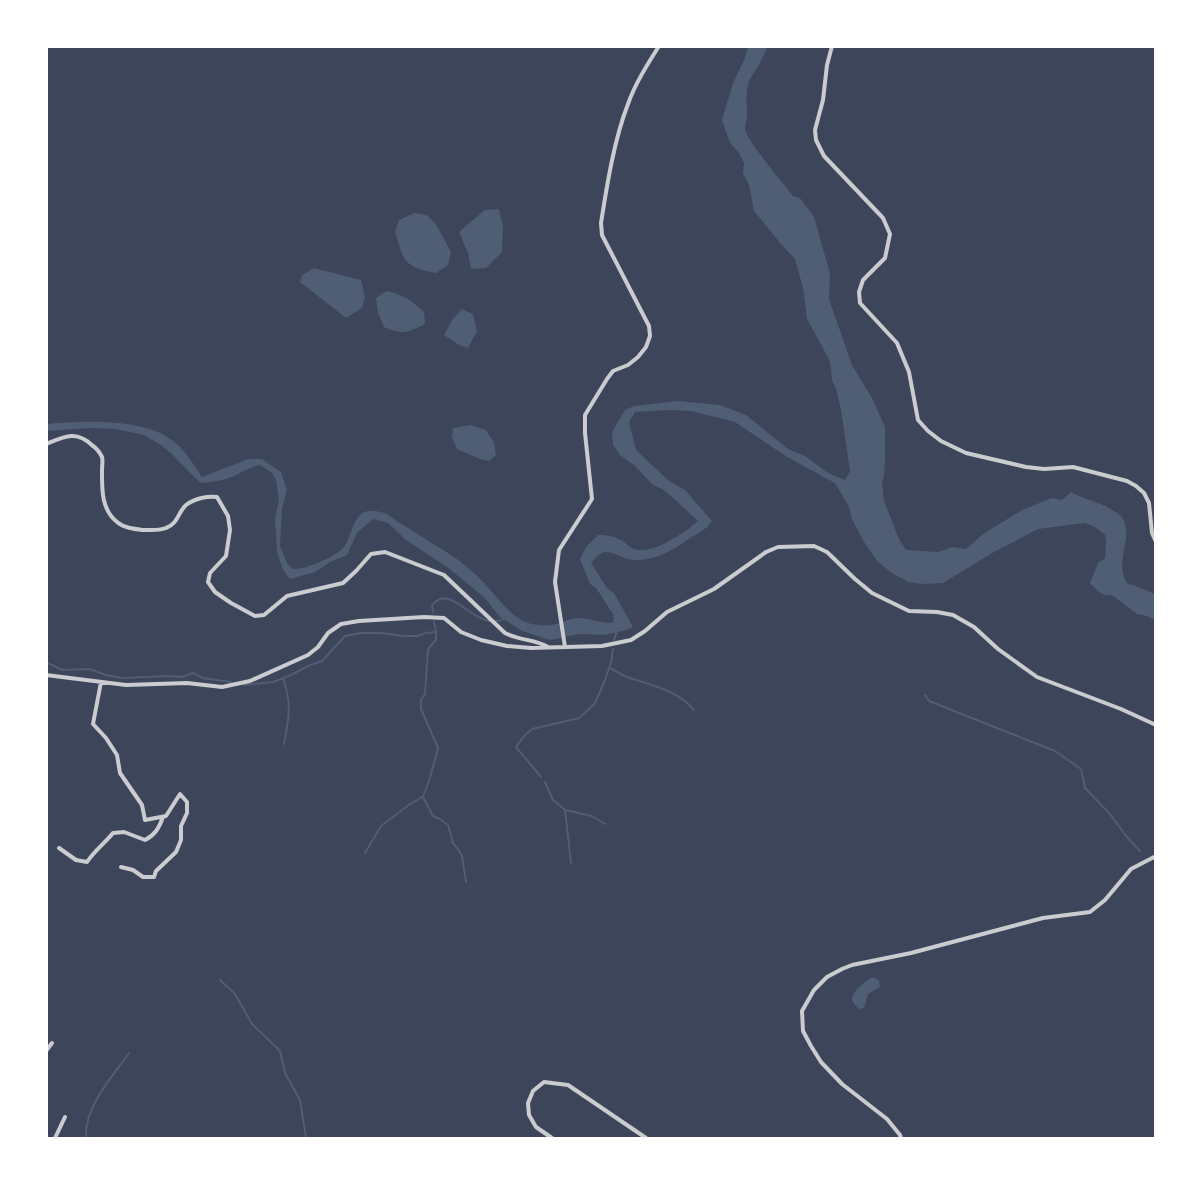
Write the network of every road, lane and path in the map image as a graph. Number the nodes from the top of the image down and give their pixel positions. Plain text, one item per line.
1 (659, 46) edge
2 (832, 46) edge
3 (46, 444) edge
4 (1155, 542) edge
5 (565, 647) junction
6 (548, 648) junction
7 (46, 675) edge
8 (101, 682) junction
9 (1155, 725) edge
10 (163, 816) junction
11 (59, 848) dead end
12 (1155, 856) edge
13 (121, 867) dead end
14 (52, 1043) dead end
15 (46, 1051) edge
16 (65, 1117) dead end
17 (55, 1138) edge
18 (552, 1138) edge
19 (646, 1138) edge
20 (901, 1138) edge

1 - 5 street
2 - 4 street
3 - 6 street
5 - 6 street
5 - 9 street
6 - 8 street
7 - 8 street
8 - 10 street
10 - 11 street
10 - 13 street
12 - 20 street
14 - 15 street
16 - 17 street
18 - 19 street

